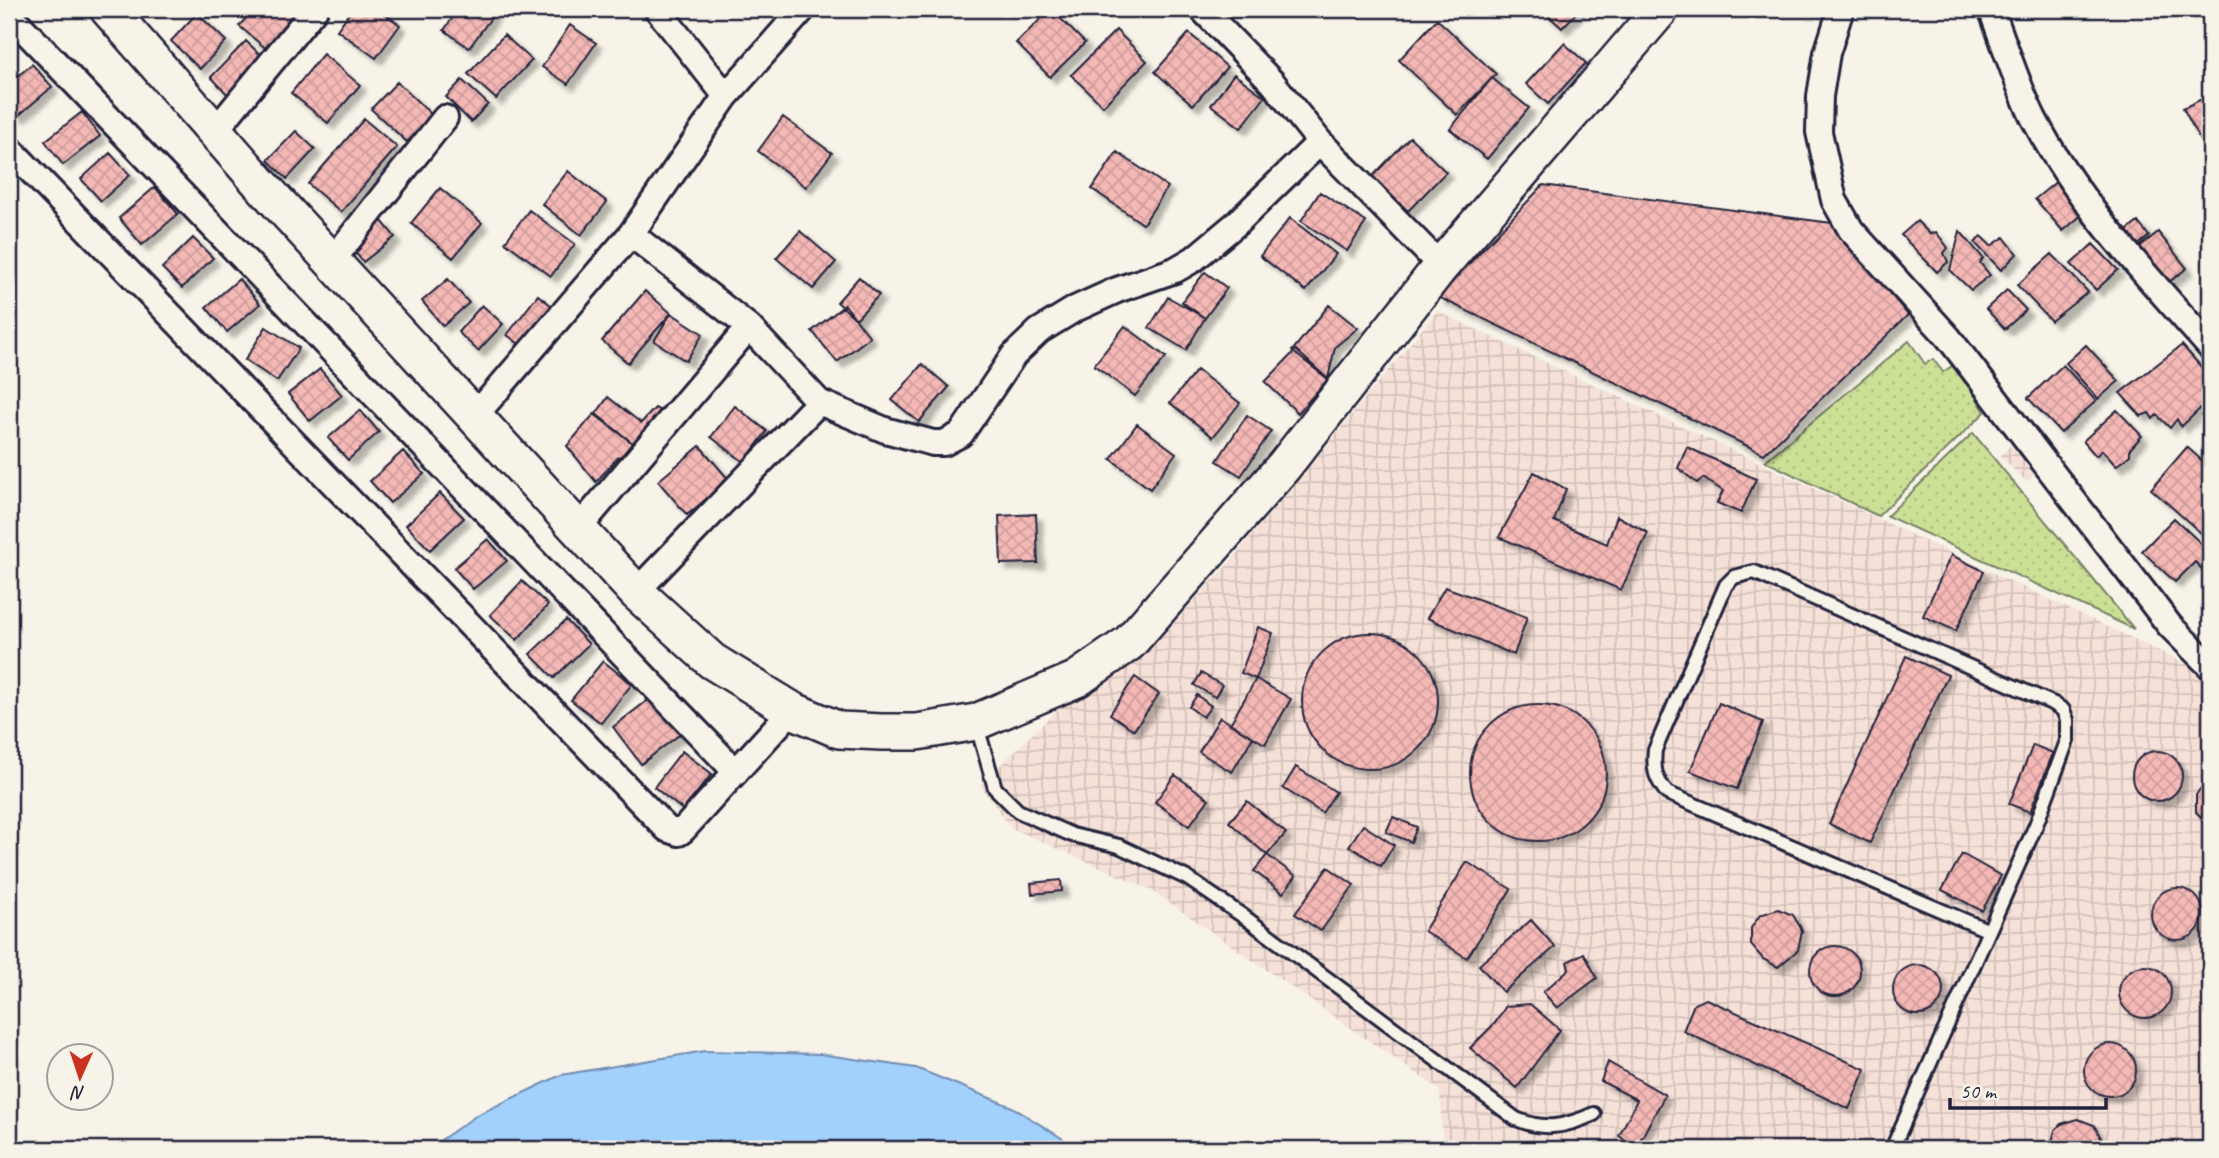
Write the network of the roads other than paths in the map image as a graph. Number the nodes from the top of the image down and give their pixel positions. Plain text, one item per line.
1 (108, 9) edge
2 (315, 9) edge
3 (657, 9) edge
4 (803, 9) edge
5 (1661, 9) edge
6 (1841, 9) edge
7 (1991, 9) edge
8 (1207, 10) edge
9 (9, 14) edge
10 (726, 96) junction
11 (446, 118) dead end
12 (215, 131) junction
13 (1320, 142) junction
14 (9, 148) edge
15 (631, 234) junction
16 (332, 261) junction
17 (1441, 265) junction
18 (750, 327) junction
19 (2210, 347) edge
20 (819, 402) junction
21 (474, 417) junction
22 (578, 529) junction
23 (636, 593) junction
24 (2210, 666) edge
25 (793, 710) junction
26 (976, 723) junction
27 (736, 772) junction
28 (1987, 930) junction
29 (1594, 1114) dead end
30 (1892, 1149) edge

1 - 12 street
2 - 12 street
3 - 10 street
4 - 10 street
5 - 17 street
6 - 24 street
7 - 19 street
8 - 13 street
9 - 27 street
10 - 15 street
11 - 16 street
12 - 16 street
13 - 17 street
13 - 20 street
14 - 27 street
15 - 18 street
15 - 21 street
16 - 21 street
17 - 26 street
18 - 20 street
18 - 22 street
20 - 23 street
21 - 22 street
22 - 23 street
23 - 25 street
25 - 26 street
25 - 27 street
26 - 29 lane
28 - 28 lane
28 - 30 lane

